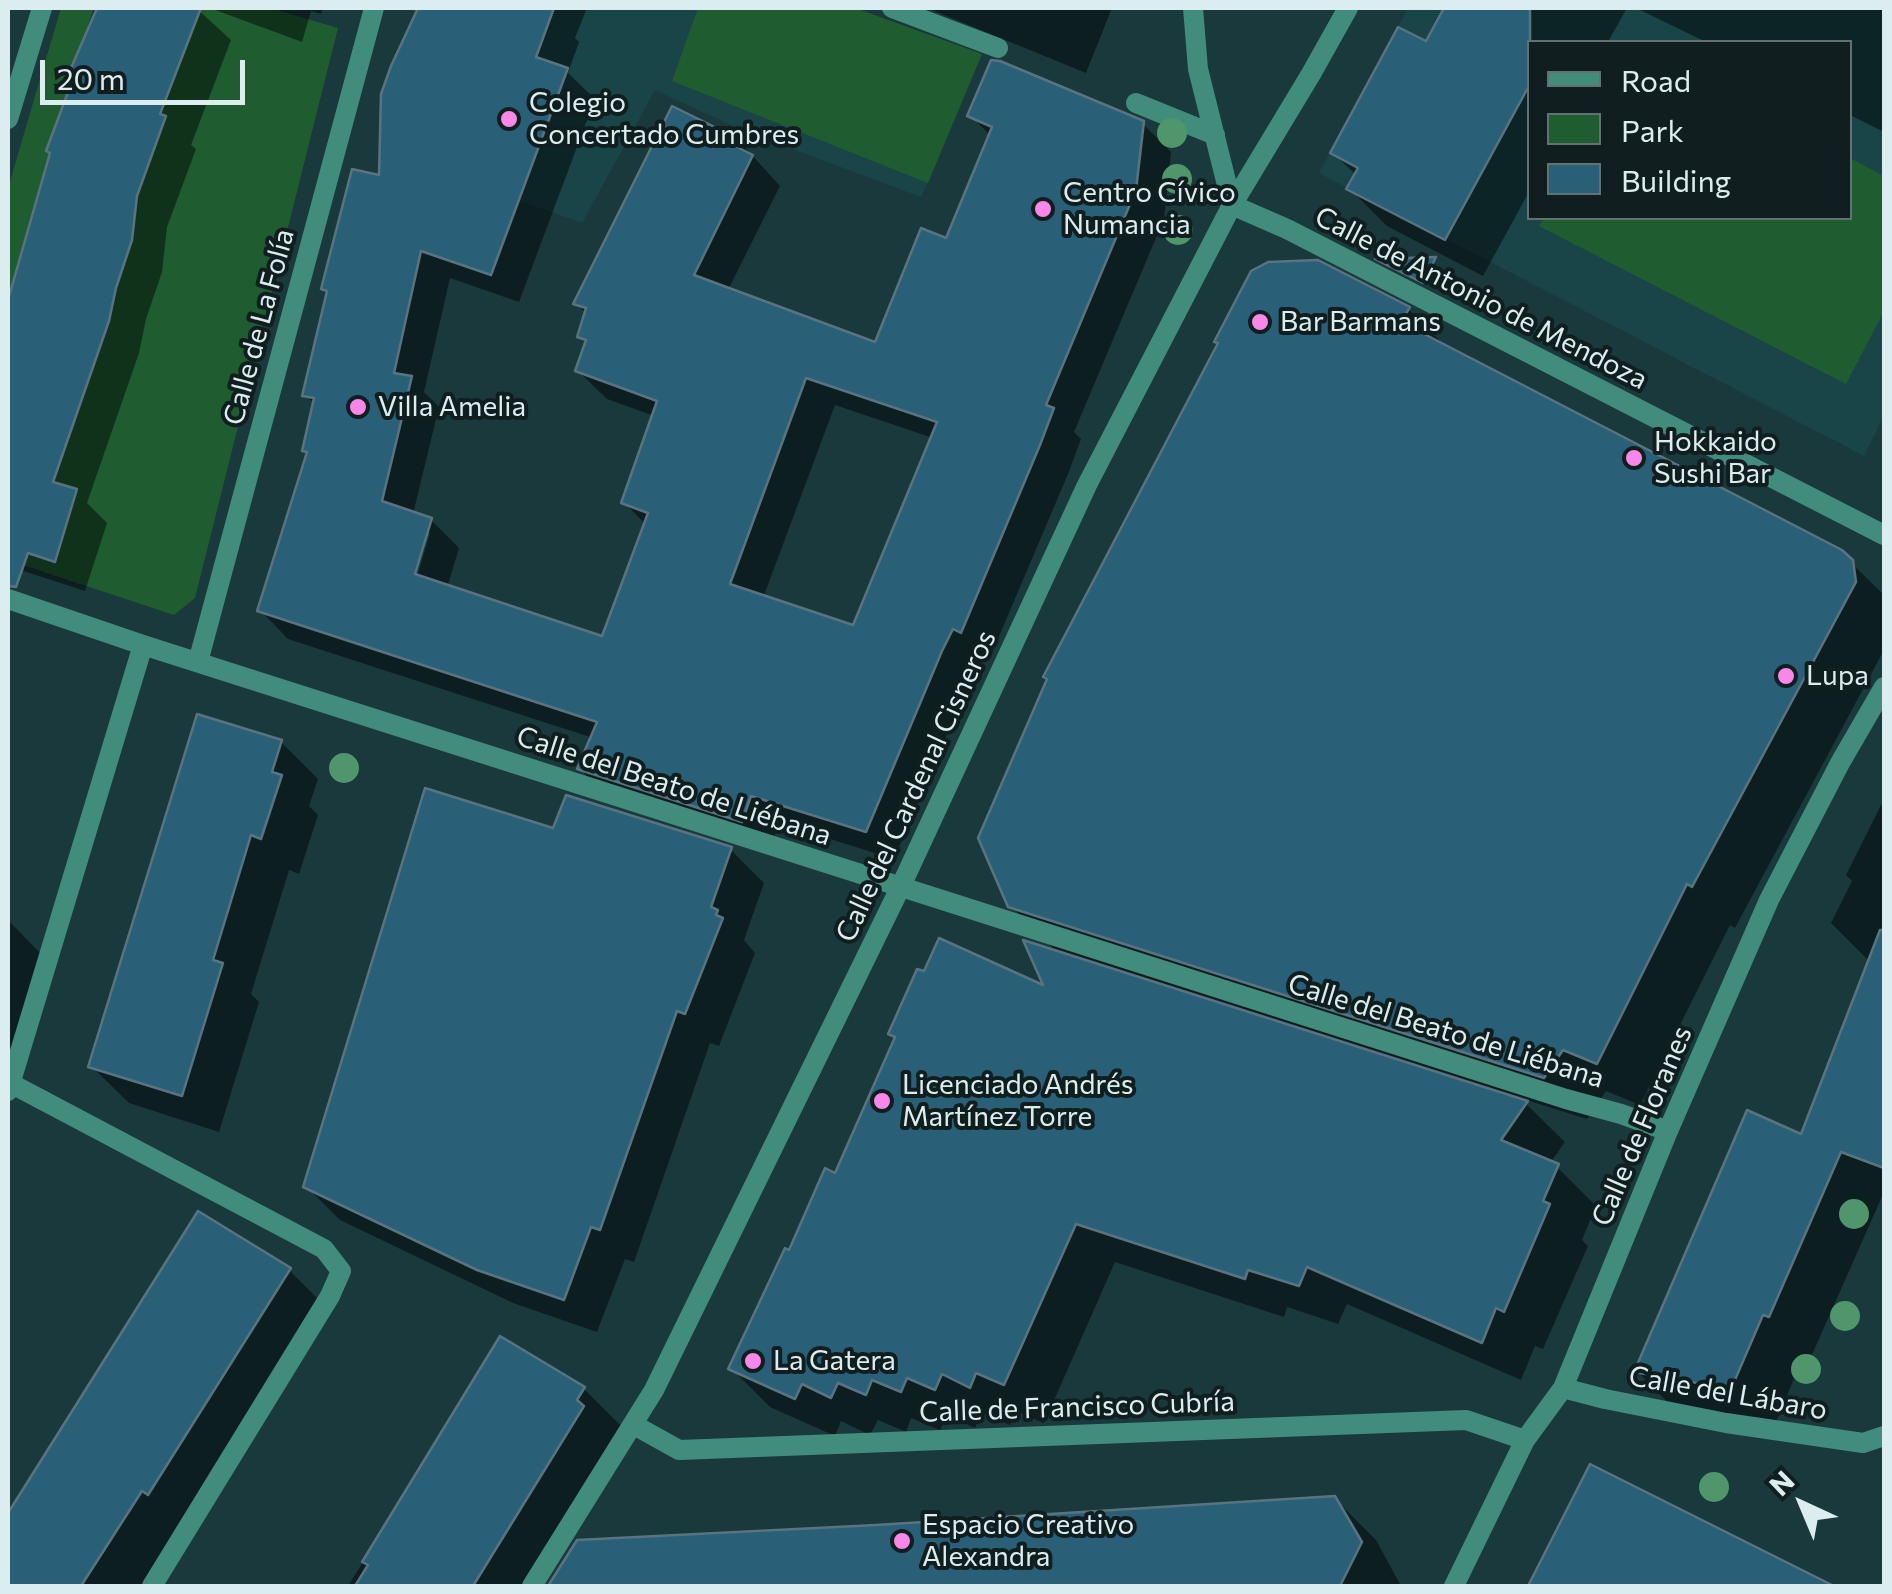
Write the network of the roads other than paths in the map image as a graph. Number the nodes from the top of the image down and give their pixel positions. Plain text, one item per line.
1 (42, 8) edge
2 (374, 8) edge
3 (892, 8) edge
4 (1193, 8) edge
5 (1348, 8) edge
6 (998, 48) dead end
7 (1136, 103) dead end
8 (8, 119) edge
9 (1214, 135) junction
10 (1232, 205) junction
11 (1884, 534) edge
12 (8, 598) edge
13 (143, 645) junction
14 (198, 662) junction
15 (1884, 686) edge
16 (901, 886) junction
17 (9, 1087) edge
18 (1668, 1131) junction
19 (1563, 1388) junction
20 (634, 1425) junction
21 (1884, 1436) edge
22 (1525, 1440) junction
23 (152, 1586) edge
24 (532, 1586) edge
25 (1454, 1586) edge

1 - 8 street
2 - 14 street, Calle de La Folía
3 - 6 street
4 - 9 street
5 - 10 street, Calle del Cardenal Cisneros
7 - 9 street
9 - 10 street
10 - 11 street, Calle de Antonio de Mendoza
10 - 16 street, Calle del Cardenal Cisneros
12 - 13 street, Calle del Beato de Liébana
13 - 14 street, Calle del Beato de Liébana
13 - 17 street
14 - 16 street, Calle del Beato de Liébana
15 - 18 street, Calle de Floranes
16 - 18 street, Calle del Beato de Liébana
16 - 20 street, Calle del Cardenal Cisneros
17 - 23 street
18 - 19 street, Calle de Floranes
19 - 21 street, Calle del Lábaro
19 - 22 street, Calle de Floranes
20 - 22 street, Calle de Francisco Cubría
20 - 24 street, Calle del Cardenal Cisneros
22 - 25 street, Calle de Floranes

